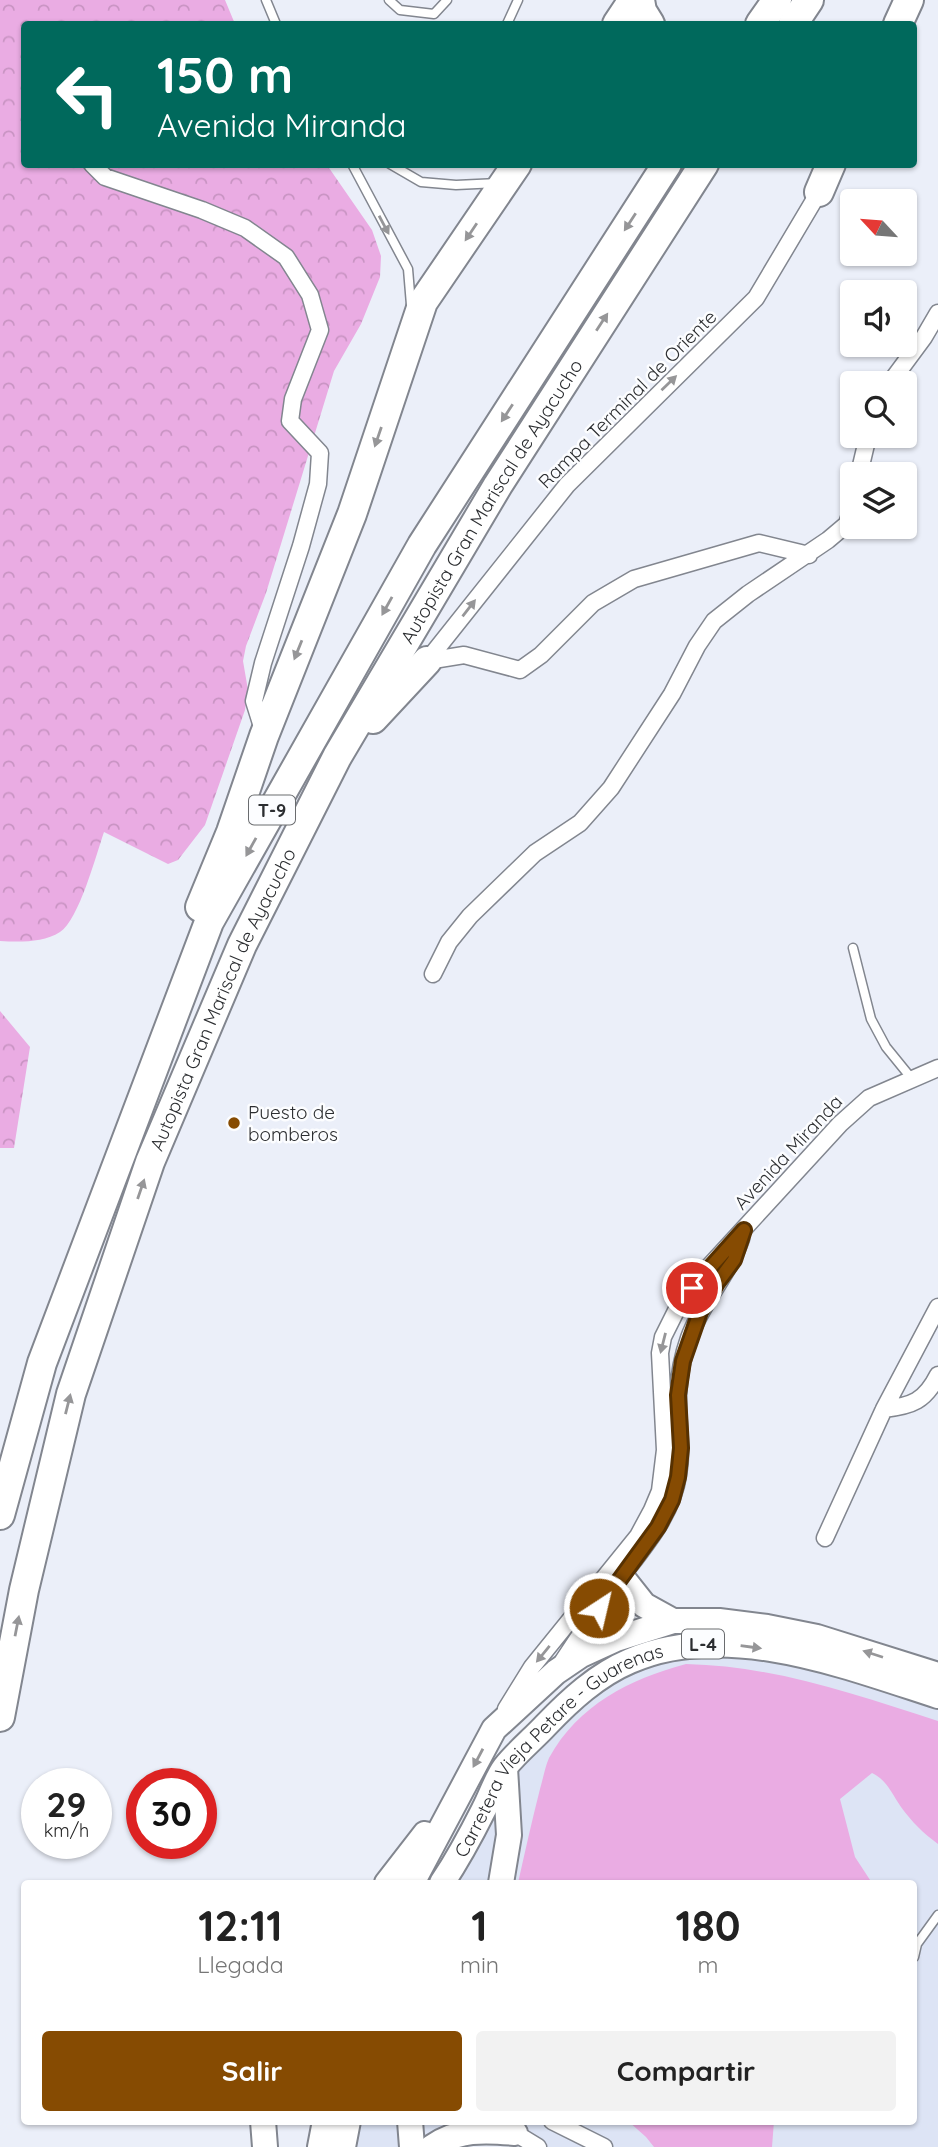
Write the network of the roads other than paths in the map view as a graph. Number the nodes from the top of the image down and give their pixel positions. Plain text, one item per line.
1 (266, 0) edge
2 (389, 0) edge
3 (447, 0) edge
4 (518, 0) edge
5 (633, 0) edge
6 (640, 0) edge
7 (777, 0) edge
8 (809, 0) edge
9 (909, 0) edge
10 (275, 21) edge
11 (509, 21) edge
12 (619, 21) edge
13 (648, 21) edge
14 (762, 21) edge
15 (795, 21) edge
16 (899, 21) edge
17 (96, 168) edge
18 (354, 168) edge
19 (397, 168) edge
20 (664, 168) edge
21 (701, 168) edge
22 (815, 168) edge
23 (829, 168) edge
24 (510, 172) edge
25 (819, 192) junction
26 (938, 313) edge
27 (410, 342) junction
28 (899, 371) edge
29 (840, 530) edge
30 (809, 555) junction
31 (427, 661) junction
32 (264, 736) junction
33 (337, 757) junction
34 (853, 948) dead end
35 (433, 974) dead end
36 (165, 1038) junction
37 (938, 1068) edge
38 (912, 1079) junction
39 (744, 1230) junction
40 (938, 1307) edge
41 (938, 1375) edge
42 (884, 1409) junction
43 (0, 1515) edge
44 (825, 1538) dead end
45 (621, 1576) junction
46 (673, 1621) junction
47 (556, 1672) junction
48 (938, 1675) edge
49 (938, 1696) edge
50 (0, 1717) edge
51 (494, 1729) junction
52 (505, 1767) junction
53 (460, 1794) junction
54 (389, 1880) edge
55 (413, 1880) edge
56 (444, 1880) edge
57 (502, 1880) edge
58 (938, 1915) edge
59 (917, 1944) edge
60 (263, 2125) edge
61 (410, 2125) edge
62 (560, 2125) edge
63 (515, 2133) joint
64 (265, 2147) edge
65 (412, 2147) edge
66 (432, 2147) edge
67 (538, 2147) edge
68 (604, 2147) edge

1 - 10 lane
2 - 3 lane
4 - 11 lane
5 - 12 highway
6 - 13 highway
7 - 14 highway
8 - 15 highway
9 - 16 highway
17 - 32 street
18 -> 27 lane
19 - 24 lane
20 -> 36 highway, Autopista Gran Mariscal de Ayacucho / T-9
33 -> 21 highway, Autopista Gran Mariscal de Ayacucho / T-9
22 - 25 highway
23 - 25 highway
24 -> 27 highway
31 -> 25 street, Rampa Terminal de Oriente
26 - 28 street
27 -> 32 highway
29 - 30 street
30 - 31 street
30 - 35 street
31 - 33 highway
32 - 36 highway
50 -> 33 highway, Autopista Gran Mariscal de Ayacucho / T-9
34 - 38 lane
36 - 43 highway, Autopista Gran Mariscal de Ayacucho / T-9
37 - 38 street, Avenida Miranda
38 - 39 street, Avenida Miranda
39 - 45 street, Avenida Miranda
39 -> 51 street, Avenida Miranda
40 - 42 street
41 - 42 street
42 - 44 street
45 - 46 main road
45 - 47 street, Avenida Miranda
46 - 47 main road, Carretera Vieja Petare - Guarenas / L-4
48 -> 46 main road, Carretera Vieja Petare - Guarenas / L-4
47 - 51 main road, Carretera Vieja Petare - Guarenas / L-4
47 - 52 main road
52 -> 49 main road, Carretera Vieja Petare - Guarenas / L-4
51 -> 53 main road, Carretera Vieja Petare - Guarenas / L-4
52 - 56 main road, Carretera Vieja Petare - Guarenas / L-4
52 - 57 main road
53 - 54 main road, L-4
53 - 55 main road, Carretera Vieja Petare - Guarenas / L-4
58 - 59 lane
60 - 64 main road
61 - 65 main road
62 - 68 street
63 - 66 main road
63 - 67 street

